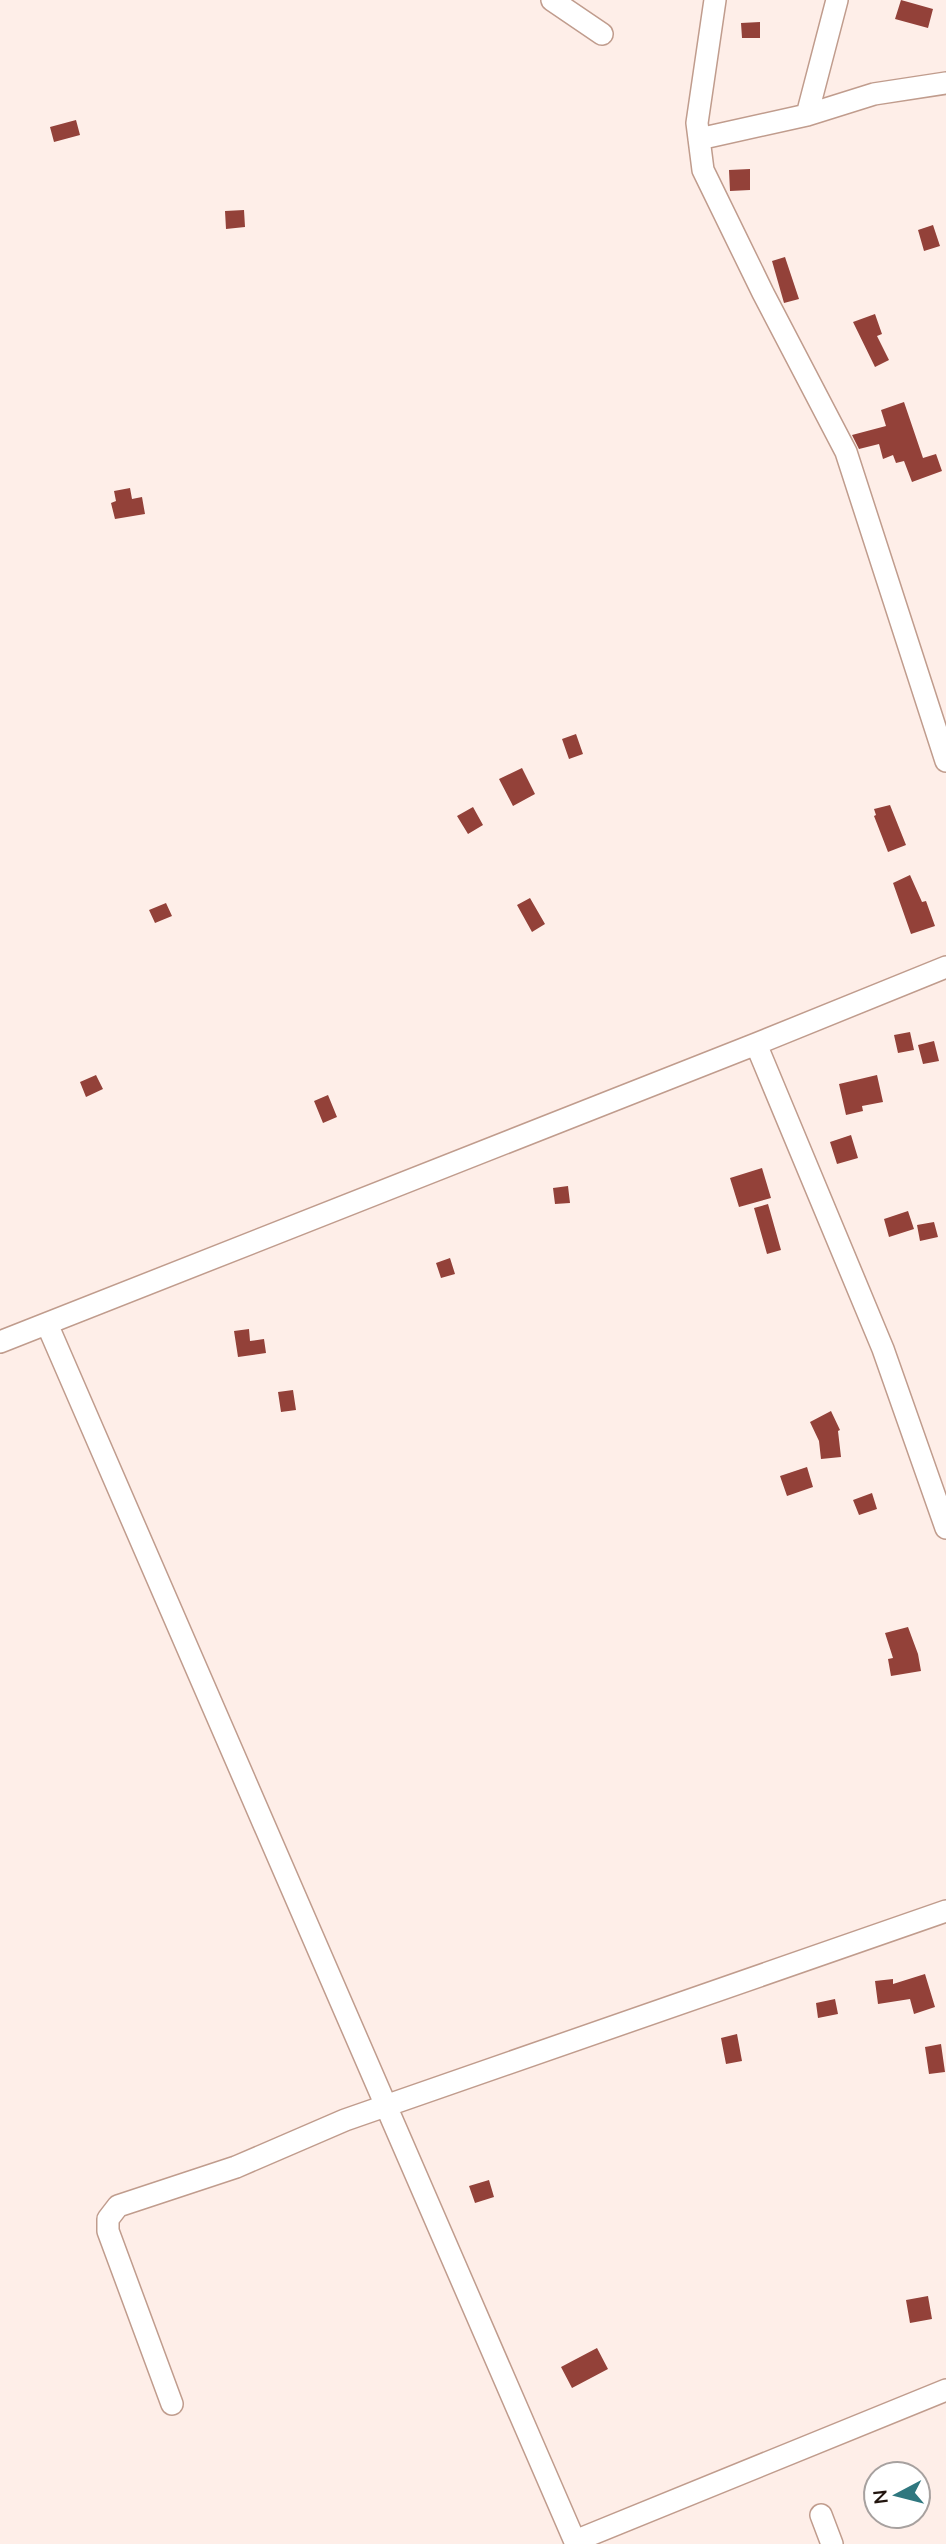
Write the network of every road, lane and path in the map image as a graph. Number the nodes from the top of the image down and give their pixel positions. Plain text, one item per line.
1 (551, 0) edge
2 (715, 0) edge
3 (837, 0) edge
4 (602, 34) dead end
5 (946, 83) edge
6 (807, 115) junction
7 (699, 139) junction
8 (946, 761) edge
9 (946, 967) edge
10 (756, 1044) junction
11 (47, 1324) junction
12 (0, 1342) edge
13 (946, 1528) edge
14 (946, 1911) edge
15 (385, 2105) junction
16 (946, 2390) edge
17 (172, 2404) dead end
18 (821, 2515) dead end
19 (575, 2543) edge
20 (832, 2544) edge

1 - 4 street
2 - 7 street
3 - 6 street
5 - 6 street
6 - 7 street
7 - 8 street
9 - 10 street
10 - 11 street
10 - 13 street
11 - 12 street
11 - 15 street
14 - 15 street
15 - 17 street
15 - 19 street
16 - 19 street
18 - 20 street

